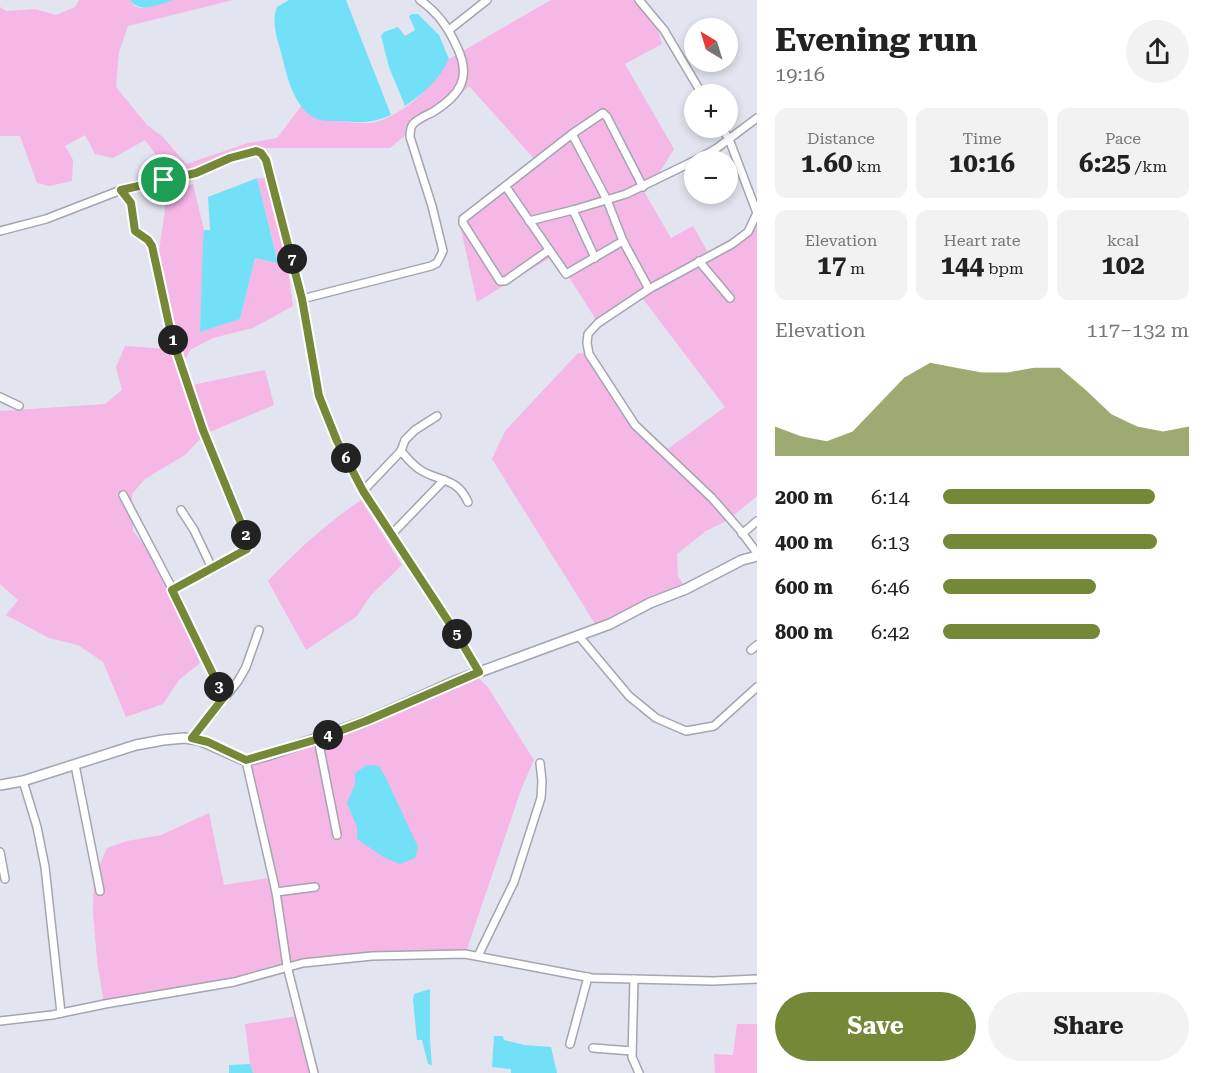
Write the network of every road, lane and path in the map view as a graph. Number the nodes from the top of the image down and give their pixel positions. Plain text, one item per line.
1 (420, 0) edge
2 (487, 0) edge
3 (639, 0) edge
4 (449, 30) junction
5 (696, 84) edge
6 (757, 118) edge
7 (572, 134) junction
8 (729, 139) junction
9 (712, 150) edge
10 (684, 166) edge
11 (506, 187) junction
12 (643, 187) junction
13 (121, 190) junction
14 (607, 200) junction
15 (573, 210) junction
16 (757, 213) edge
17 (529, 221) junction
18 (0, 231) edge
19 (623, 242) junction
20 (549, 250) junction
21 (595, 258) junction
22 (699, 261) junction
23 (649, 289) junction
24 (729, 298) dead end
25 (302, 299) junction
26 (0, 397) edge
27 (19, 406) dead end
28 (437, 416) dead end
29 (401, 451) junction
30 (444, 480) junction
31 (363, 491) junction
32 (123, 495) dead end
33 (468, 502) dead end
34 (181, 510) dead end
35 (757, 520) edge
36 (742, 534) junction
37 (391, 535) junction
38 (757, 555) edge
39 (212, 568) junction
40 (172, 590) junction
41 (259, 630) dead end
42 (578, 635) junction
43 (479, 672) junction
44 (757, 687) edge
45 (224, 697) junction
46 (192, 738) junction
47 (318, 739) junction
48 (246, 760) junction
49 (540, 763) dead end
50 (75, 765) junction
51 (23, 781) junction
52 (0, 785) edge
53 (337, 835) dead end
54 (0, 852) edge
55 (5, 879) dead end
56 (315, 887) dead end
57 (100, 891) dead end
58 (276, 892) junction
59 (478, 956) junction
60 (287, 966) junction
61 (588, 977) junction
62 (634, 979) junction
63 (757, 980) edge
64 (62, 1013) junction
65 (0, 1021) edge
66 (570, 1044) dead end
67 (592, 1048) dead end
68 (632, 1052) junction
69 (314, 1073) edge
70 (639, 1073) edge

1 - 4 street
2 - 4 street
3 - 5 street
4 - 25 street
6 - 8 street
7 - 11 street
7 - 12 street
7 - 14 street
8 - 9 street
8 - 16 street
10 - 12 street
11 - 17 street
11 - 20 street
12 - 14 street
13 - 18 street
13 - 25 street
13 - 39 street
14 - 15 street
14 - 19 street
15 - 17 street
15 - 21 street
16 - 22 street
17 - 20 street
19 - 21 street
19 - 23 street
20 - 21 street
22 - 23 street
22 - 24 street
23 - 36 street
25 - 31 street
26 - 27 street
28 - 29 street
29 - 30 street
29 - 31 street
30 - 33 street
30 - 37 street
31 - 37 street
32 - 40 street
34 - 39 street
35 - 36 street
36 - 38 street
37 - 43 street
38 - 42 street
39 - 40 street
40 - 45 street
41 - 45 street
42 - 43 street
42 - 44 street
43 - 47 street
45 - 46 street
46 - 48 street
46 - 50 street
47 - 48 street
47 - 53 street
48 - 58 street
49 - 59 street
50 - 51 street
50 - 57 street
51 - 52 street
51 - 64 street
54 - 55 street
56 - 58 street
58 - 60 street
59 - 60 street
59 - 61 street
60 - 64 street
60 - 69 street
61 - 62 street
61 - 66 street
62 - 63 street
62 - 68 street
64 - 65 street
67 - 68 street
68 - 70 street

